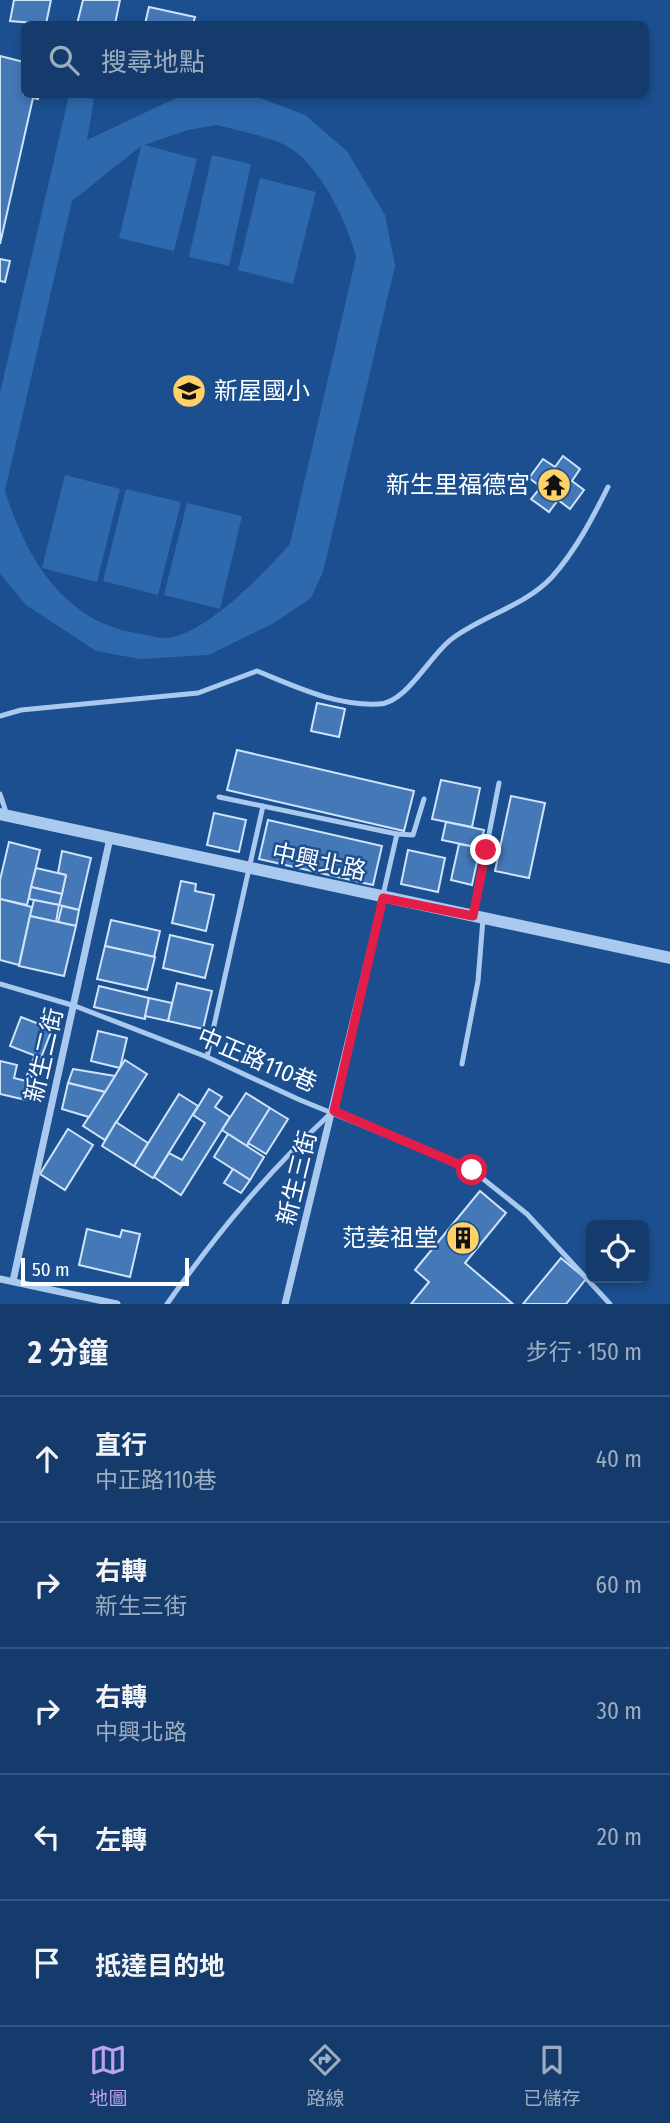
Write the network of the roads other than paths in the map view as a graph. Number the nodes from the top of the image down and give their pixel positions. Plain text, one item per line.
1 (608, 487) dead end
2 (0, 716) edge
3 (499, 783) dead end
4 (0, 794) edge
5 (219, 797) dead end
6 (424, 799) dead end
7 (263, 806) junction
8 (4, 814) edge
9 (397, 834) junction
10 (110, 838) junction
11 (248, 869) junction
12 (383, 898) junction
13 (478, 918) junction
14 (670, 958) edge
15 (0, 984) edge
16 (75, 1006) junction
17 (207, 1057) junction
18 (462, 1064) dead end
19 (334, 1111) junction
20 (0, 1279) edge
21 (13, 1281) junction
22 (117, 1304) edge
23 (167, 1304) edge
24 (285, 1304) edge
25 (610, 1304) edge

1 - 2 lane
3 - 13 lane
4 - 8 lane
5 - 7 lane
6 - 9 lane
7 - 9 lane
7 - 11 lane
8 - 10 street, 中興北路
9 - 12 lane
10 - 11 street, 中興北路
10 - 16 street, 新生二街
11 - 12 street, 中興北路
11 - 17 lane
12 - 13 street, 中興北路
12 - 19 street, 新生三街
13 - 14 street, 中興北路
13 - 18 lane
15 - 16 lane, 中正路110巷
16 - 17 lane, 中正路110巷
16 - 21 street, 新生二街
17 - 19 lane, 中正路110巷
19 - 23 lane
19 - 24 street, 新生三街
19 - 25 lane, 中正路110巷
20 - 21 street
21 - 22 street

